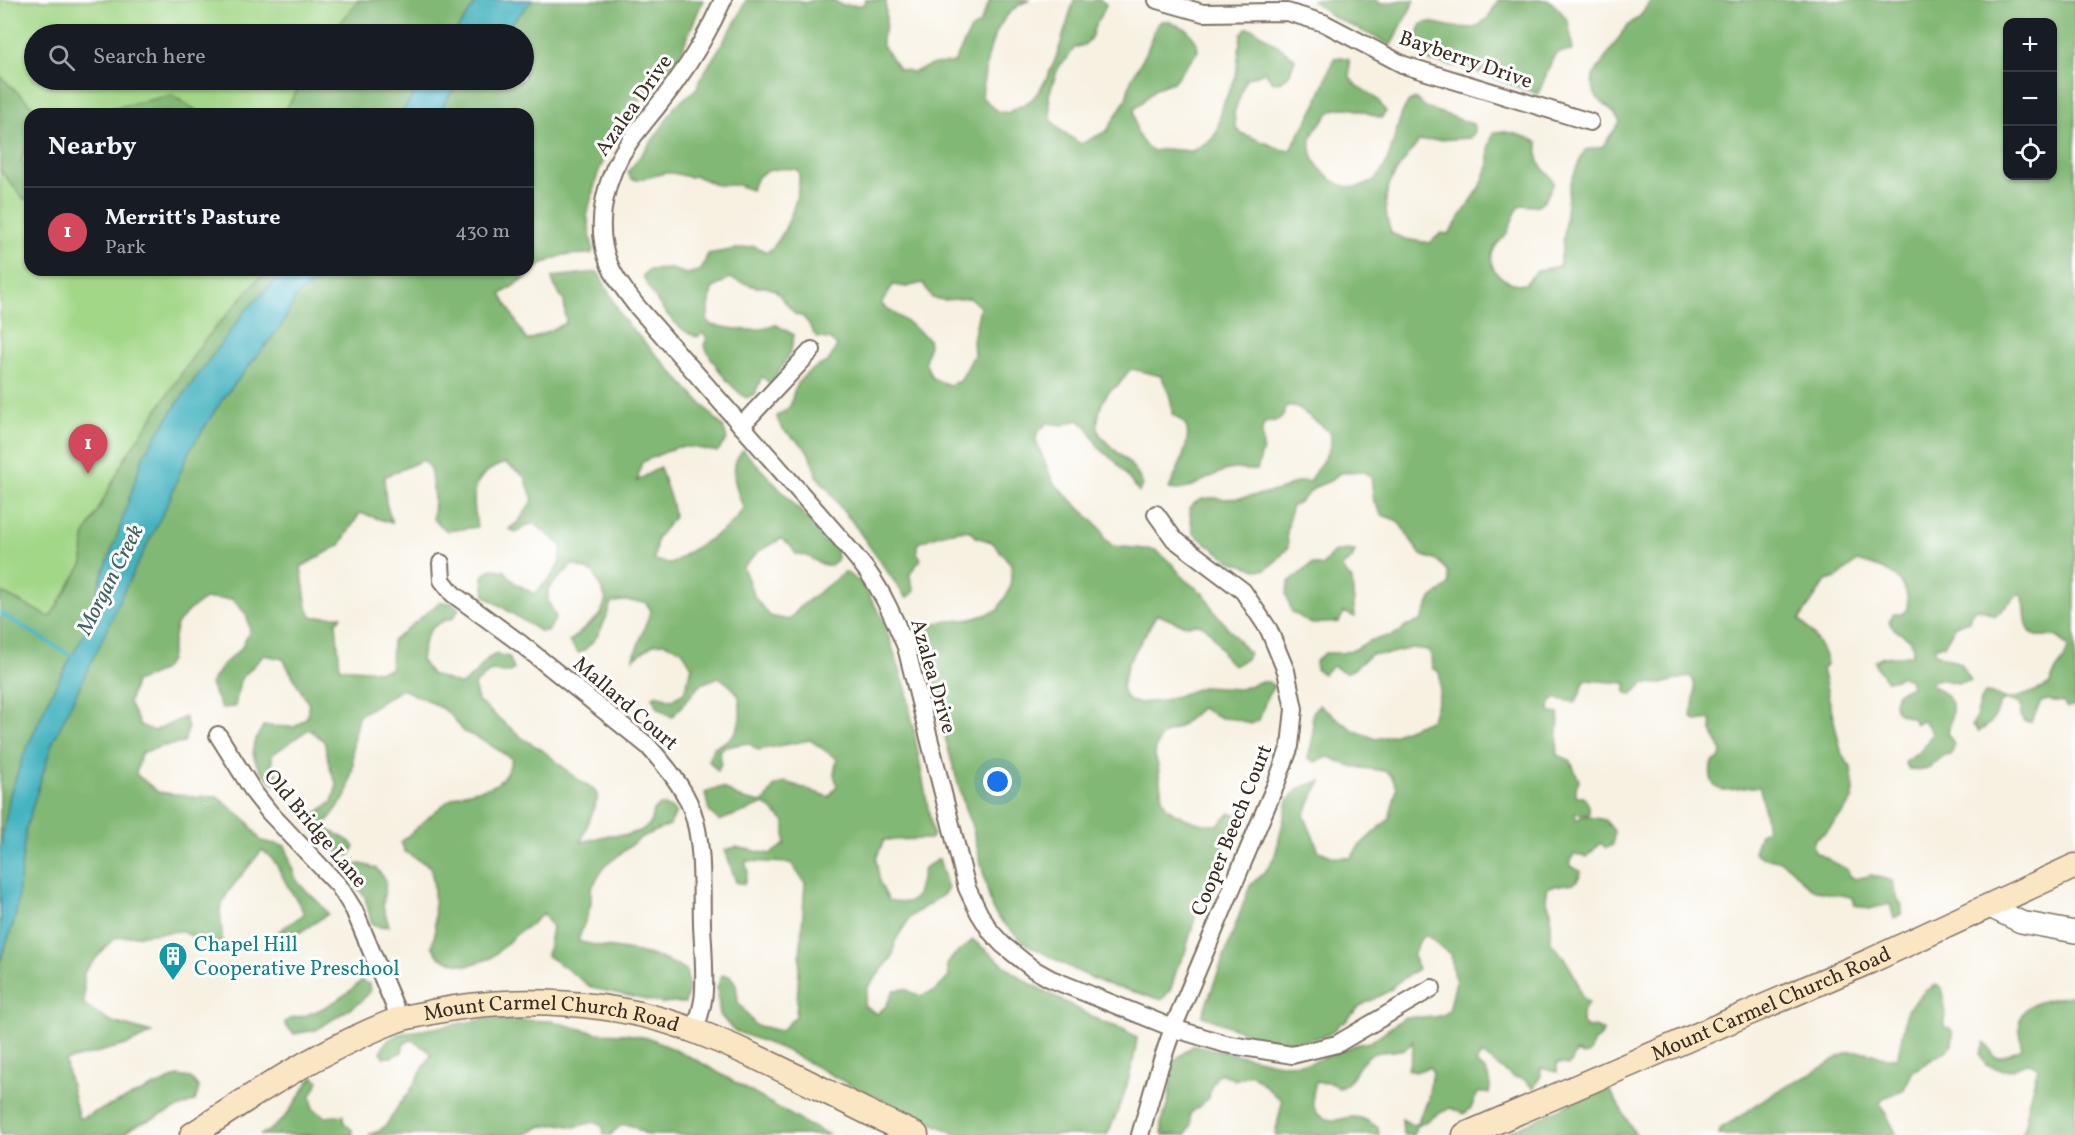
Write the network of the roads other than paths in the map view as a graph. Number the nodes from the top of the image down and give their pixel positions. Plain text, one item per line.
1 (723, 0) edge
2 (1157, 0) edge
3 (1590, 122) dead end
4 (812, 350) dead end
5 (741, 426) junction
6 (1156, 514) dead end
7 (441, 563) dead end
8 (219, 735) dead end
9 (2075, 866) edge
10 (1988, 906) junction
11 (2075, 932) edge
12 (1432, 988) dead end
13 (400, 1019) junction
14 (1173, 1028) junction
15 (695, 1030) junction
16 (907, 1133) edge
17 (192, 1135) edge
18 (1140, 1135) edge
19 (1465, 1135) edge

1 - 5 street, Azalea Drive
2 - 3 street, Bayberry Drive
4 - 5 street
5 - 14 street, Azalea Drive
6 - 14 street, Cooper Beech Court
7 - 15 street, Mallard Court
8 - 13 street, Old Bridge Lane
9 - 10 main road, Mount Carmel Church Road
10 - 11 street
10 - 19 main road, Mount Carmel Church Road
12 - 14 street, Azalea Drive
13 - 15 main road, Mount Carmel Church Road
13 - 17 main road, Mount Carmel Church Road
14 - 18 street, Cooper Beech Court
15 - 16 main road, Mount Carmel Church Road

